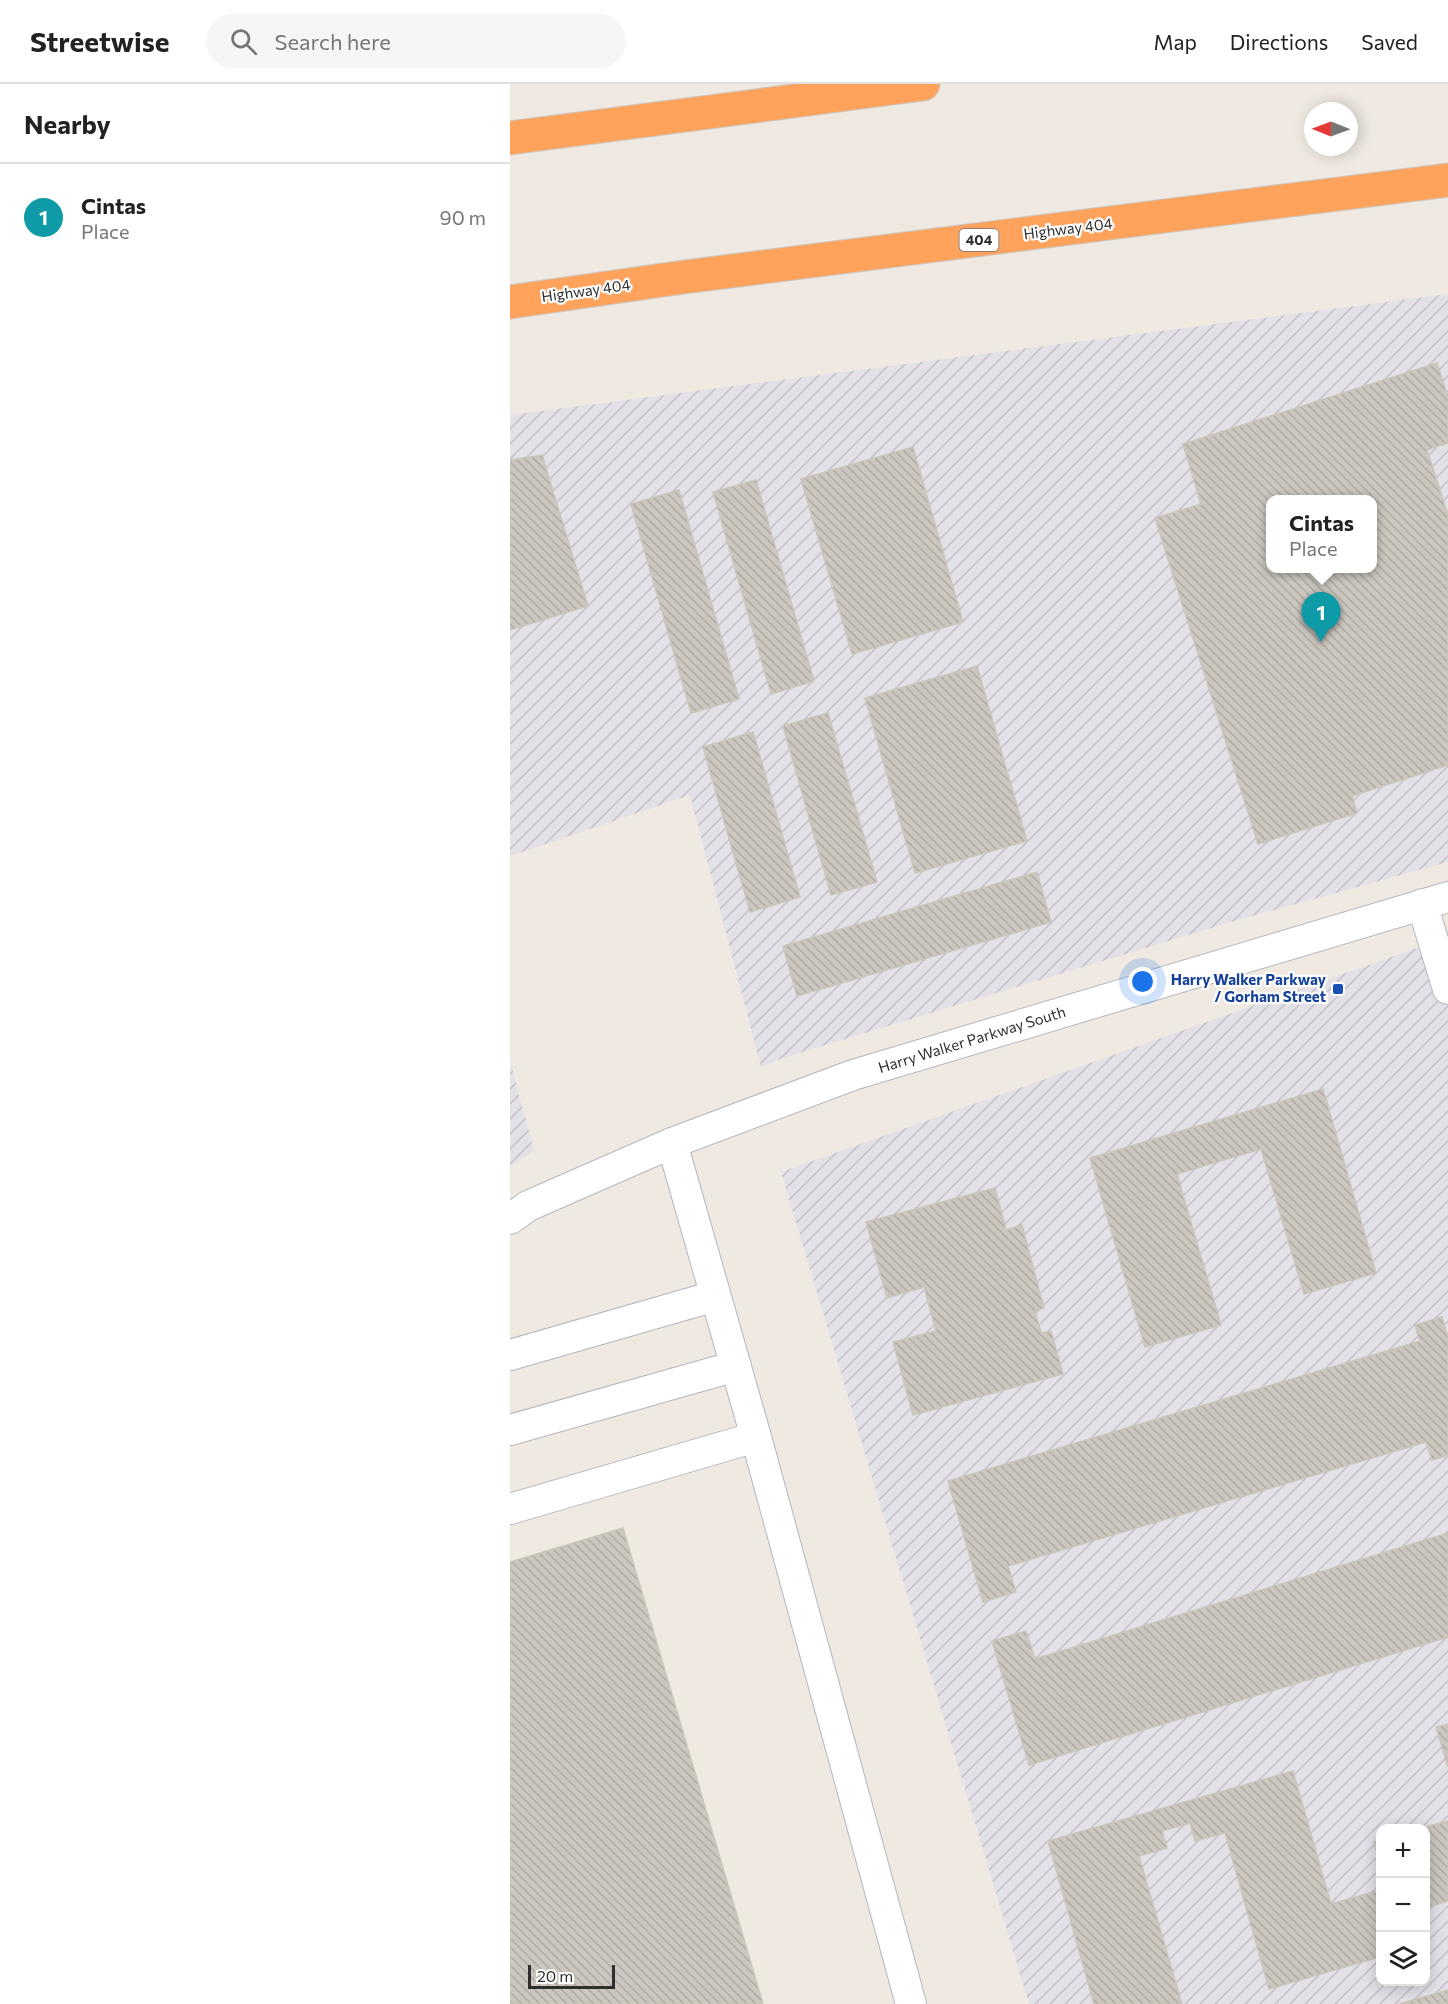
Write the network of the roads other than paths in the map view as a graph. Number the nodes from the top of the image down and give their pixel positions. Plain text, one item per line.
1 (923, 84) edge
2 (510, 138) edge
3 (1448, 180) edge
4 (510, 302) edge
5 (1435, 900) edge
6 (1448, 989) edge
7 (672, 1143) junction
8 (512, 1213) edge
9 (716, 1296) junction
10 (510, 1355) edge
11 (736, 1366) junction
12 (510, 1430) edge
13 (756, 1437) junction
14 (510, 1509) edge
15 (911, 2004) edge

1 - 2 highway
3 - 4 highway, Highway 404 / 404
5 - 6 street
5 - 7 street, Harry Walker Parkway South
7 - 8 street, Harry Walker Parkway South
7 - 9 street
9 - 10 street
9 - 11 street
11 - 12 street
11 - 13 street
13 - 14 street
13 - 15 street

